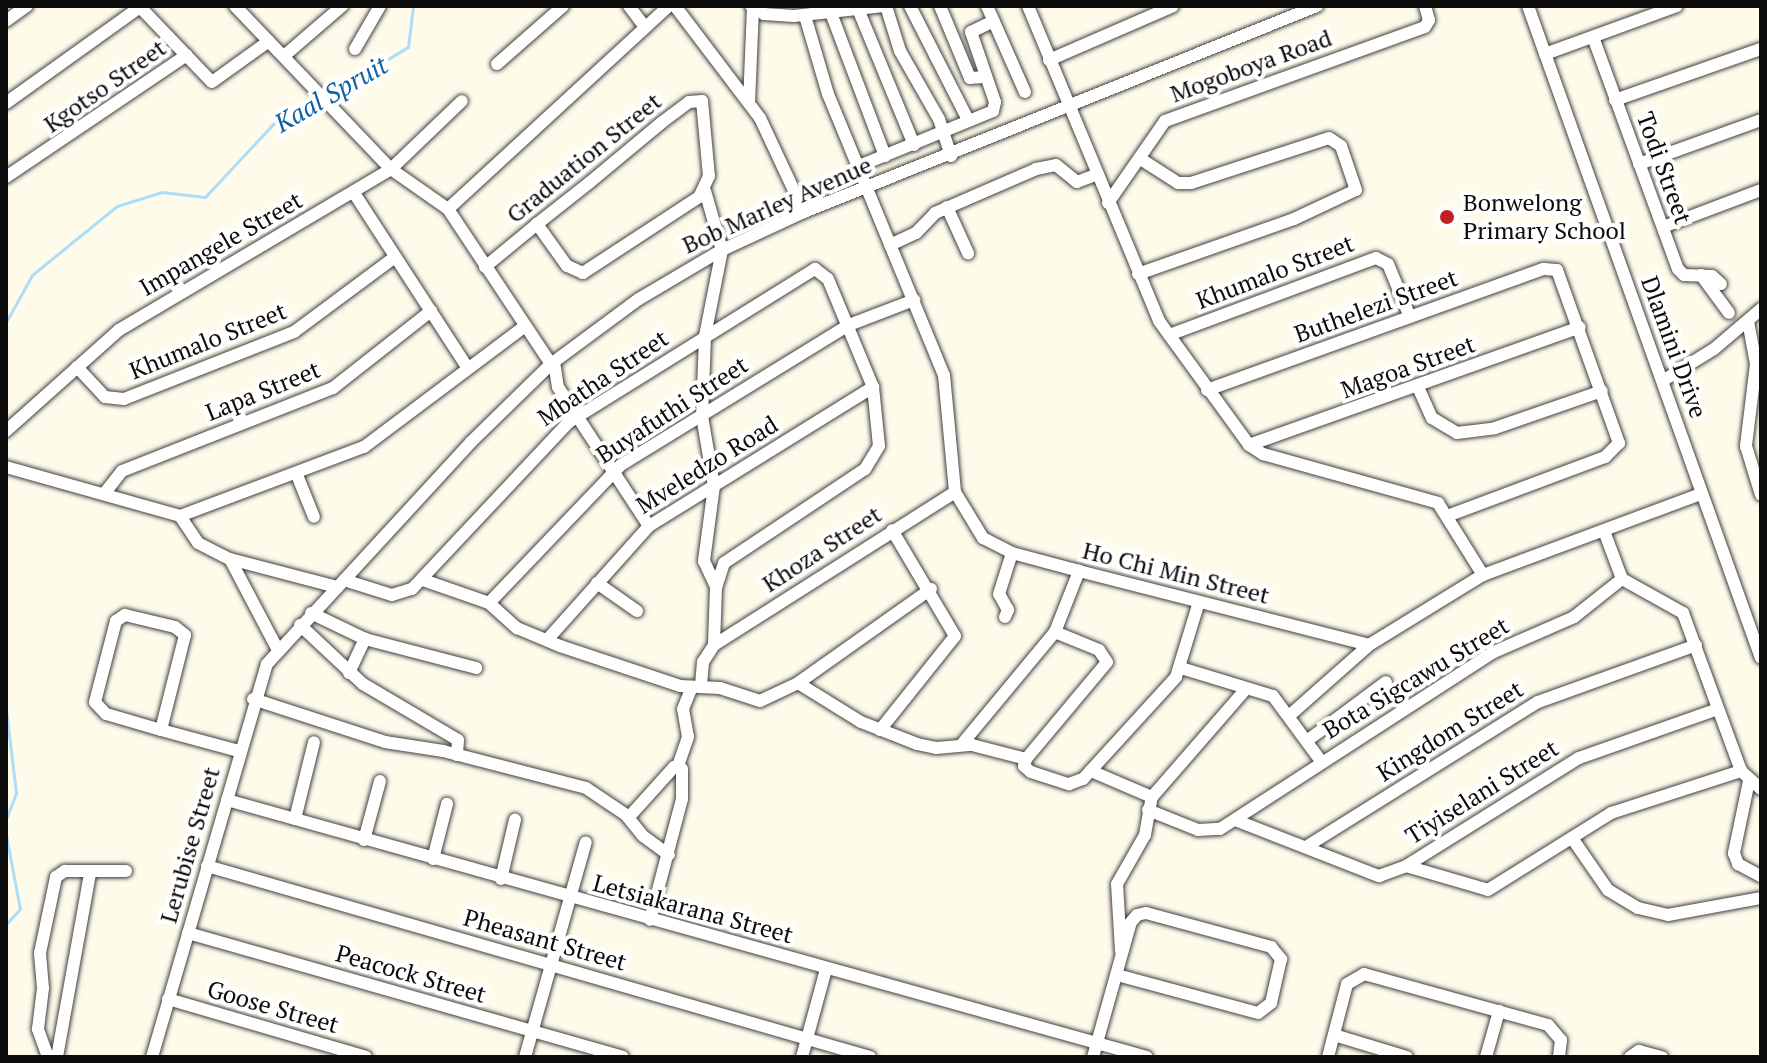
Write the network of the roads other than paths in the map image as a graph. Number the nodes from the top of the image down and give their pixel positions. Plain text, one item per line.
1 (27, 6) edge
2 (140, 6) edge
3 (342, 6) edge
4 (380, 6) edge
5 (563, 6) edge
6 (629, 6) edge
7 (669, 6) edge
8 (675, 6) edge
9 (884, 6) edge
10 (910, 6) edge
11 (940, 6) edge
12 (987, 6) edge
13 (1028, 6) edge
14 (1173, 6) edge
15 (1317, 6) edge
16 (1425, 6) edge
17 (1528, 6) edge
18 (1677, 6) edge
19 (752, 7) edge
20 (239, 8) edge
21 (1663, 8) edge
22 (858, 9) junction
23 (1145, 11) edge
24 (831, 13) junction
25 (805, 16) junction
26 (6, 21) edge
27 (994, 21) junction
28 (644, 26) junction
29 (1593, 37) junction
30 (269, 41) junction
31 (355, 49) dead end
32 (1761, 49) edge
33 (1545, 54) junction
34 (187, 55) junction
35 (284, 56) junction
36 (1049, 60) junction
37 (497, 64) dead end
38 (986, 77) junction
39 (1025, 92) dead end
40 (1615, 100) junction
41 (462, 101) dead end
42 (6, 103) edge
43 (749, 103) junction
44 (1071, 107) junction
45 (968, 120) junction
46 (1761, 120) edge
47 (943, 132) junction
48 (914, 145) junction
49 (885, 156) junction
50 (951, 156) junction
51 (1139, 158) junction
52 (1639, 164) junction
53 (859, 166) junction
54 (391, 169) junction
55 (1098, 174) junction
56 (6, 177) edge
57 (867, 187) junction
58 (1761, 190) edge
59 (705, 191) junction
60 (354, 193) junction
61 (1108, 203) junction
62 (947, 207) junction
63 (448, 209) junction
64 (804, 212) junction
65 (537, 224) junction
66 (1663, 227) junction
67 (890, 245) junction
68 (722, 250) junction
69 (968, 253) dead end
70 (395, 257) junction
71 (485, 267) junction
72 (1138, 274) junction
73 (1701, 275) junction
74 (1721, 284) dead end
75 (914, 300) junction
76 (1761, 309) edge
77 (431, 311) junction
78 (1729, 313) dead end
79 (1410, 317) junction
80 (1748, 321) junction
81 (849, 325) junction
82 (524, 327) junction
83 (1580, 327) junction
84 (1169, 335) junction
85 (705, 336) junction
86 (552, 363) junction
87 (77, 367) junction
88 (467, 367) junction
89 (1664, 380) junction
90 (873, 387) junction
91 (1418, 387) junction
92 (1207, 390) junction
93 (1602, 391) junction
94 (576, 416) junction
95 (702, 416) junction
96 (6, 431) edge
97 (1249, 445) junction
98 (1746, 446) junction
99 (1761, 447) edge
100 (6, 467) edge
101 (611, 473) junction
102 (297, 475) junction
103 (714, 486) junction
104 (955, 492) junction
105 (104, 494) junction
106 (1701, 494) junction
107 (1761, 495) edge
108 (1450, 515) junction
109 (180, 516) junction
110 (314, 517) dead end
111 (649, 526) junction
112 (892, 530) junction
113 (1604, 531) junction
114 (1012, 553) junction
115 (230, 559) junction
116 (1079, 571) junction
117 (1483, 575) junction
118 (1622, 579) junction
119 (423, 580) junction
120 (597, 583) junction
121 (340, 584) junction
122 (716, 587) junction
123 (931, 589) junction
124 (1199, 602) junction
125 (489, 603) junction
126 (637, 611) dead end
127 (311, 613) junction
128 (1005, 617) dead end
129 (300, 625) junction
130 (1055, 632) junction
131 (365, 639) junction
132 (547, 640) junction
133 (714, 645) junction
134 (1369, 645) junction
135 (1696, 645) junction
136 (278, 650) junction
137 (1761, 658) edge
138 (476, 668) dead end
139 (1181, 668) junction
140 (349, 673) junction
141 (1386, 682) dead end
142 (798, 683) junction
143 (697, 686) junction
144 (1246, 689) junction
145 (253, 699) junction
146 (1718, 709) junction
147 (1290, 715) junction
148 (161, 730) junction
149 (880, 730) junction
150 (1308, 740) junction
151 (314, 742) dead end
152 (962, 744) junction
153 (239, 751) junction
154 (457, 755) junction
155 (1026, 759) junction
156 (1321, 761) junction
157 (678, 766) junction
158 (1091, 771) junction
159 (1745, 776) junction
160 (380, 781) dead end
161 (1761, 789) edge
162 (227, 800) junction
163 (447, 804) dead end
164 (1150, 804) junction
165 (629, 817) junction
166 (295, 819) junction
167 (515, 820) dead end
168 (1235, 820) junction
169 (1572, 838) junction
170 (364, 840) junction
171 (586, 842) dead end
172 (1309, 845) junction
173 (669, 855) junction
174 (433, 859) junction
175 (207, 866) junction
176 (1406, 866) junction
177 (126, 871) dead end
178 (90, 874) junction
179 (1761, 876) edge
180 (501, 879) junction
181 (569, 898) junction
182 (1761, 898) edge
183 (650, 920) junction
184 (188, 933) junction
185 (1122, 954) junction
186 (551, 965) junction
187 (826, 969) junction
188 (1117, 975) junction
189 (168, 999) junction
190 (1499, 1011) junction
191 (532, 1031) junction
192 (1334, 1035) junction
193 (806, 1039) junction
194 (1097, 1043) junction
195 (48, 1057) edge
196 (57, 1057) edge
197 (152, 1057) edge
198 (366, 1057) edge
199 (525, 1057) edge
200 (623, 1057) edge
201 (802, 1057) edge
202 (870, 1057) edge
203 (1093, 1057) edge
204 (1147, 1057) edge
205 (1328, 1057) edge
206 (1407, 1057) edge
207 (1486, 1057) edge
208 (1559, 1057) edge
209 (1630, 1057) edge
210 (1662, 1057) edge

1 - 26 street
2 - 34 street
2 - 42 street
3 - 35 street
4 - 31 street
5 - 37 street
6 - 28 street
7 - 28 street
8 - 43 street
9 - 22 street
9 - 47 street
10 - 45 street
11 - 38 street
12 - 27 street
13 - 36 street
14 - 23 street
15 - 44 street, Bob Marley Avenue
16 - 51 street, Mogoboya Road
17 - 33 street, Dlamini Drive
18 - 21 street
19 - 25 street
19 - 43 street
20 - 30 street
21 - 29 street
22 - 24 street
22 - 48 street
23 - 36 street
24 - 25 street
24 - 49 street
25 - 53 street, Ho Chi Min Street
27 - 38 street
27 - 39 street
28 - 63 street
29 - 33 street
29 - 40 street, Todi Street
30 - 34 street
30 - 35 street
32 - 40 street
33 - 89 street, Dlamini Drive
34 - 56 street, Kgotso Street
35 - 54 street
36 - 44 street
38 - 45 street
40 - 52 street, Todi Street
41 - 54 street, Impangele Street
43 - 64 street
44 - 50 street, Bob Marley Avenue
44 - 55 street
45 - 47 street
46 - 52 street
47 - 48 street
47 - 50 street
48 - 49 street
49 - 53 street
50 - 57 street, Bob Marley Avenue
51 - 61 street, Mogoboya Road
51 - 72 street
52 - 66 street, Todi Street
53 - 57 street, Ho Chi Min Street
54 - 60 street, Impangele Street
54 - 63 street
55 - 61 street
55 - 62 street
57 - 64 street, Bob Marley Avenue
57 - 67 street, Ho Chi Min Street
58 - 66 street
59 - 65 street
59 - 65 street, Graduation Street
59 - 68 street
60 - 70 street
60 - 87 street, Impangele Street
61 - 72 street
62 - 67 street
62 - 69 street
63 - 71 street
64 - 68 street, Bob Marley Avenue
65 - 71 street, Graduation Street
66 - 73 street, Todi Street
67 - 75 street, Ho Chi Min Street
68 - 85 street
68 - 86 street, Bob Marley Avenue
70 - 77 street
70 - 87 street, Khumalo Street
71 - 82 street
72 - 84 street
73 - 74 street, Todi Street
73 - 78 street
75 - 81 street, Buyafuthi Street
75 - 104 street, Ho Chi Min Street
76 - 80 street
77 - 88 street
77 - 105 street, Lapa Street
79 - 83 street, Buthelezi Street
79 - 84 street, Khumalo Street
79 - 92 street, Buthelezi Street
80 - 89 street
80 - 98 street
81 - 85 street, Mbatha Street
81 - 90 street
81 - 95 street, Buyafuthi Street
82 - 86 street
82 - 88 street
83 - 91 street, Magoa Street
83 - 93 street
84 - 92 street
85 - 94 street, Mbatha Street
85 - 95 street
86 - 94 street
86 - 121 street, Bob Marley Avenue
87 - 96 street, Impangele Street
88 - 102 street
89 - 106 street, Dlamini Drive
90 - 103 street, Mveledzo Road
90 - 122 street
91 - 93 street
91 - 97 street, Magoa Street
92 - 97 street
93 - 108 street
94 - 101 street
94 - 119 street, Mbatha Street
95 - 101 street, Buyafuthi Street
95 - 103 street
97 - 108 street
98 - 99 street
98 - 107 street
100 - 105 street
101 - 111 street
101 - 125 street, Buyafuthi Street
102 - 109 street
102 - 110 street
103 - 111 street, Mveledzo Road
103 - 122 street
104 - 112 street, Khoza Street
104 - 114 street, Ho Chi Min Street
105 - 109 street
106 - 113 street
106 - 137 street, Dlamini Drive
108 - 117 street
109 - 115 street, Mbatha Street
111 - 120 street, Mveledzo Road
112 - 123 street
112 - 133 street, Khoza Street
113 - 117 street
113 - 118 street
114 - 116 street, Ho Chi Min Street
114 - 128 street
115 - 121 street, Mbatha Street
115 - 136 street
116 - 124 street, Ho Chi Min Street
116 - 130 street
117 - 134 street
118 - 135 street
118 - 156 street, Bota Sigcawu Street
119 - 121 street, Mbatha Street
119 - 125 street
120 - 126 street
120 - 132 street, Mveledzo Road
121 - 127 street, Bob Marley Avenue
122 - 133 street
123 - 142 street
123 - 149 street
124 - 134 street, Ho Chi Min Street
124 - 139 street
125 - 132 street
127 - 129 street, Lerubise Street
127 - 131 street
129 - 136 street, Lerubise Street
129 - 140 street
130 - 152 street
130 - 155 street
131 - 138 street
131 - 140 street
132 - 143 street
133 - 143 street
134 - 147 street
135 - 146 street
135 - 172 street, Kingdom Street
136 - 145 street, Lerubise Street
139 - 144 street
139 - 158 street
140 - 154 street
141 - 150 street
142 - 143 street
142 - 149 street
143 - 157 street
144 - 147 street
144 - 164 street
145 - 153 street, Lerubise Street
145 - 154 street
146 - 159 street
146 - 176 street, Tiyiselani Street
147 - 150 street
148 - 148 street
148 - 153 street
149 - 152 street
150 - 156 street
151 - 166 street
152 - 155 street
153 - 162 street, Lerubise Street
154 - 165 street
155 - 158 street
156 - 168 street, Bota Sigcawu Street
157 - 165 street
157 - 173 street
158 - 164 street
159 - 161 street
159 - 169 street
159 - 179 street
160 - 170 street
162 - 166 street, Letsiakarana Street
162 - 175 street, Lerubise Street
163 - 174 street
164 - 168 street
164 - 185 street
165 - 173 street
166 - 170 street, Letsiakarana Street
167 - 180 street
168 - 172 street
169 - 176 street
169 - 182 street
170 - 174 street, Letsiakarana Street
171 - 181 street
172 - 176 street
173 - 183 street
174 - 180 street, Letsiakarana Street
175 - 184 street, Lerubise Street
175 - 186 street, Pheasant Street
177 - 178 street
178 - 195 street
178 - 196 street
180 - 181 street, Letsiakarana Street
181 - 183 street, Letsiakarana Street
181 - 186 street
183 - 187 street, Letsiakarana Street
184 - 189 street, Lerubise Street
184 - 191 street, Peacock Street
185 - 188 street
185 - 188 street
186 - 191 street
186 - 193 street, Pheasant Street
187 - 193 street
187 - 194 street, Letsiakarana Street
188 - 194 street
189 - 197 street, Lerubise Street
189 - 198 street, Goose Street
190 - 192 street
190 - 207 street
190 - 208 street
191 - 199 street
191 - 200 street, Peacock Street
192 - 205 street
192 - 206 street
193 - 201 street
193 - 202 street, Pheasant Street
194 - 203 street
194 - 204 street, Letsiakarana Street
209 - 210 street

